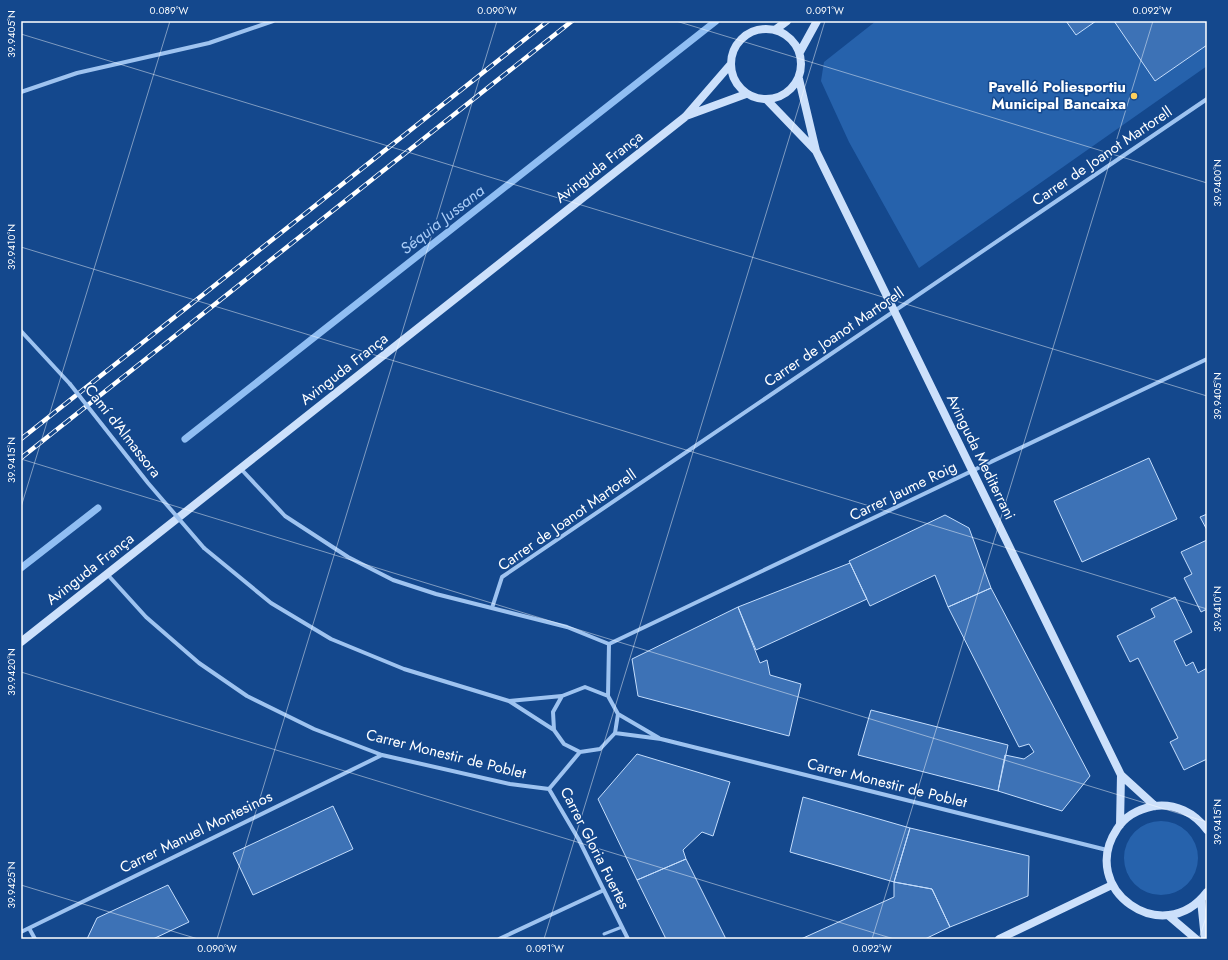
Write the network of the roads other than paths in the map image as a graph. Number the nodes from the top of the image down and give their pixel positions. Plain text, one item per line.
1 (273, 21) edge
2 (787, 21) edge
3 (817, 21) edge
4 (775, 30) junction
5 (800, 52) junction
6 (730, 65) junction
7 (799, 79) junction
8 (21, 92) edge
9 (746, 94) junction
10 (1207, 99) edge
11 (767, 100) junction
12 (685, 117) junction
13 (816, 151) junction
14 (894, 310) junction
15 (21, 331) edge
16 (1207, 358) edge
17 (240, 469) junction
18 (972, 471) junction
19 (107, 574) junction
20 (492, 608) junction
21 (21, 642) edge
22 (609, 644) junction
23 (562, 696) junction
24 (608, 696) junction
25 (509, 701) junction
26 (618, 714) junction
27 (554, 730) junction
28 (615, 733) junction
29 (661, 739) junction
30 (580, 752) junction
31 (382, 754) junction
32 (1121, 775) junction
33 (549, 789) junction
34 (1155, 806) junction
35 (1120, 825) junction
36 (1207, 830) edge
37 (1107, 850) junction
38 (1112, 885) junction
39 (604, 890) junction
40 (1207, 892) edge
41 (1201, 900) junction
42 (1169, 916) junction
43 (622, 927) junction
44 (30, 928) junction
45 (21, 932) edge
46 (604, 934) dead end
47 (35, 939) edge
48 (499, 939) edge
49 (628, 939) edge
50 (999, 939) edge
51 (1196, 939) edge
52 (1205, 939) edge

1 - 8 street
2 - 4 main road
3 - 5 main road
4 - 5 main road
4 - 6 main road
5 - 7 main road
6 - 9 main road
6 - 12 main road, Avinguda França
7 - 11 main road
7 - 13 main road, Avinguda Mediterrani
9 - 11 main road
9 - 12 main road, Avinguda França
10 - 14 street, Carrer de Joanot Martorell
11 - 13 main road, Avinguda Mediterrani
12 - 17 main road, Avinguda França
13 - 14 main road, Avinguda Mediterrani
14 - 18 main road, Avinguda Mediterrani
14 - 20 street, Carrer de Joanot Martorell
15 - 25 street, Camí d'Almassora, bridge
16 - 18 street, Carrer Jaume Roig
17 - 19 main road, Avinguda França
17 - 20 street
18 - 22 street, Carrer Jaume Roig
18 - 32 main road, Avinguda Mediterrani
19 - 21 main road, Avinguda França
19 - 31 street, Carrer Monestir de Poblet
20 - 22 street
22 - 24 street
23 - 24 street
23 - 25 street
23 - 27 street
24 - 26 street
25 - 27 street
26 - 28 street
26 - 29 street, Carrer Monestir de Poblet
27 - 30 street
28 - 29 street, Carrer Monestir de Poblet
28 - 30 street
29 - 37 street, Carrer Monestir de Poblet
30 - 33 street, Carrer Gloria Fuertes
31 - 33 street, Carrer Monestir de Poblet
31 - 44 street, Carrer Manuel Montesinos
32 - 34 main road, Avinguda Mediterrani
32 - 35 main road, Avinguda Mediterrani
33 - 39 street, Carrer Gloria Fuertes
34 - 35 main road
34 - 36 main road
35 - 37 main road
37 - 38 main road
38 - 42 main road
38 - 50 main road
39 - 43 street, Carrer Gloria Fuertes
39 - 48 street
40 - 41 main road
41 - 42 main road
41 - 52 main road
42 - 51 main road
43 - 46 lane
43 - 49 street, Carrer Gloria Fuertes
44 - 45 street, Carrer Manuel Montesinos
44 - 47 street

